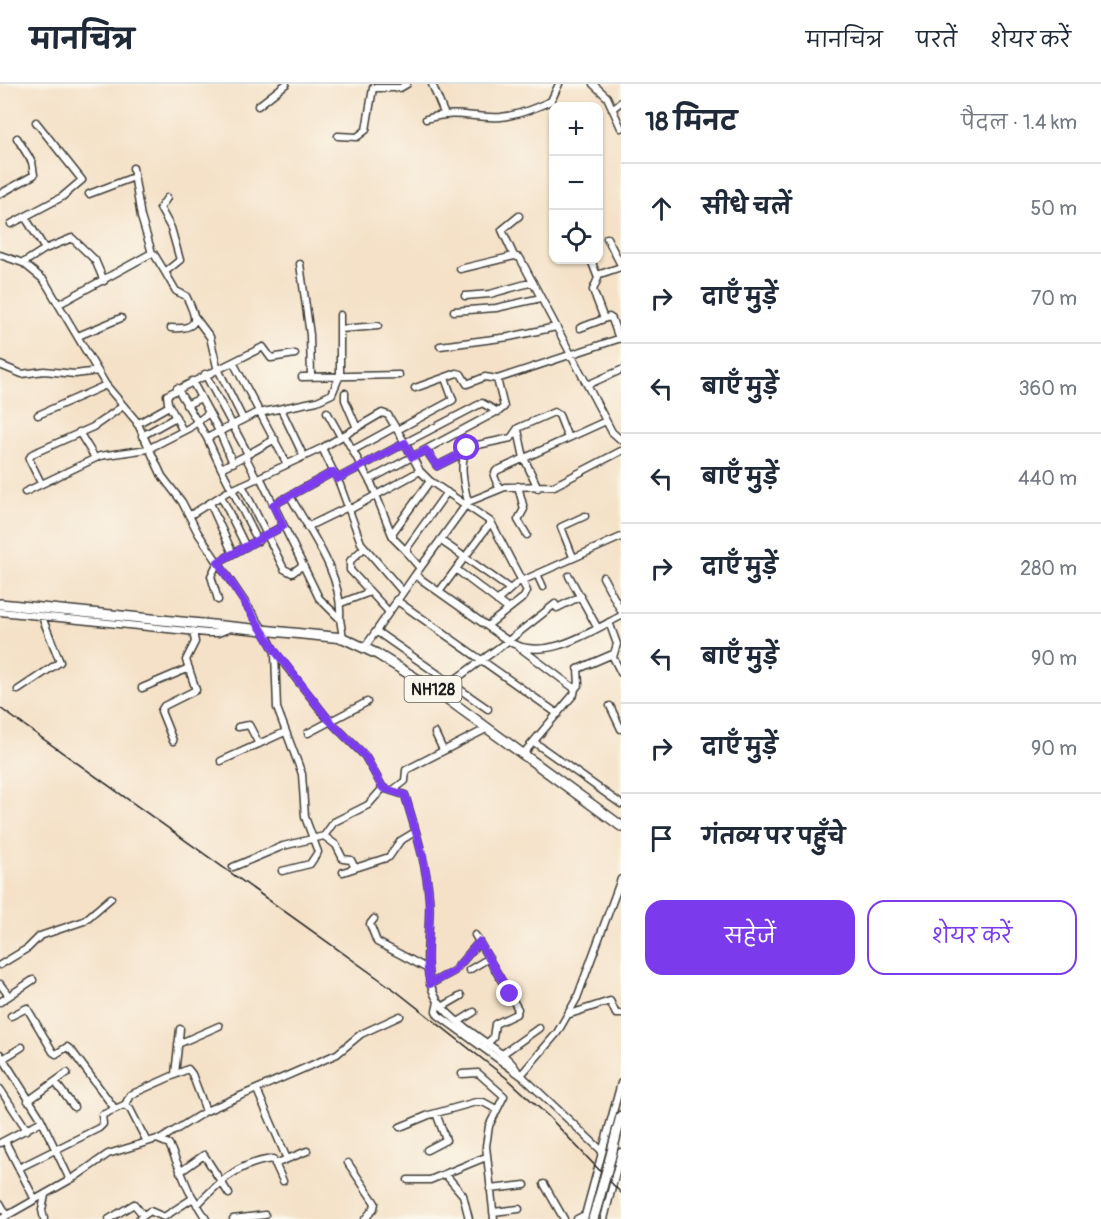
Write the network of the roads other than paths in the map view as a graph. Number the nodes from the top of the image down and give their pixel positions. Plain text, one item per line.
1 (286, 84) edge
2 (407, 84) edge
3 (432, 84) edge
4 (559, 84) edge
5 (593, 84) edge
6 (372, 86) edge
7 (621, 102) edge
8 (258, 106) dead end
9 (612, 109) junction
10 (444, 113) junction
11 (426, 119) dead end
12 (36, 122) dead end
13 (621, 128) edge
14 (338, 136) dead end
15 (17, 138) dead end
16 (133, 168) dead end
17 (134, 177) junction
18 (0, 194) edge
19 (89, 194) dead end
20 (167, 198) dead end
21 (519, 216) dead end
22 (25, 217) junction
23 (11, 224) dead end
24 (607, 238) dead end
25 (45, 249) junction
26 (152, 253) junction
27 (0, 255) edge
28 (514, 256) junction
29 (23, 263) junction
30 (300, 264) dead end
31 (593, 264) edge
32 (621, 266) edge
33 (460, 269) dead end
34 (165, 272) junction
35 (597, 275) junction
36 (104, 281) junction
37 (533, 282) junction
38 (465, 296) dead end
39 (541, 298) junction
40 (59, 304) junction
41 (454, 311) dead end
42 (340, 315) dead end
43 (195, 317) junction
44 (121, 318) dead end
45 (604, 319) junction
46 (378, 326) dead end
47 (556, 327) junction
48 (171, 328) dead end
49 (580, 328) dead end
50 (340, 329) junction
51 (78, 336) junction
52 (620, 339) edge
53 (440, 346) dead end
54 (295, 354) dead end
55 (571, 357) junction
56 (232, 362) junction
57 (0, 365) edge
58 (217, 367) junction
59 (621, 370) edge
60 (98, 371) junction
61 (206, 374) junction
62 (399, 375) dead end
63 (302, 376) dead end
64 (311, 377) junction
65 (339, 377) junction
66 (445, 378) junction
67 (497, 380) junction
68 (192, 381) junction
69 (587, 385) junction
70 (106, 386) junction
71 (177, 388) junction
72 (415, 388) dead end
73 (345, 393) dead end
74 (201, 398) junction
75 (186, 405) junction
76 (123, 406) junction
77 (170, 406) junction
78 (281, 409) junction
79 (327, 412) dead end
80 (496, 412) junction
81 (209, 413) junction
82 (261, 413) junction
83 (38, 414) dead end
84 (176, 417) junction
85 (243, 419) junction
86 (196, 421) junction
87 (606, 421) junction
88 (137, 424) junction
89 (231, 425) junction
90 (357, 428) junction
91 (396, 429) junction
92 (183, 431) junction
93 (219, 431) junction
94 (79, 432) junction
95 (142, 436) junction
96 (343, 436) junction
97 (207, 438) junction
98 (514, 438) junction
99 (568, 438) junction
100 (275, 440) junction
101 (621, 440) edge
102 (405, 443) junction
103 (322, 448) junction
104 (148, 449) junction
105 (353, 450) junction
106 (426, 450) junction
107 (621, 451) edge
108 (465, 452) junction
109 (246, 455) junction
110 (303, 455) junction
111 (412, 457) junction
112 (95, 458) junction
113 (524, 458) junction
114 (232, 463) junction
115 (287, 464) junction
116 (361, 465) junction
117 (221, 468) junction
118 (420, 471) junction
119 (333, 472) junction
120 (258, 478) junction
121 (337, 479) junction
122 (369, 480) junction
123 (430, 482) junction
124 (41, 483) junction
125 (242, 485) junction
126 (518, 486) junction
127 (499, 488) junction
128 (538, 488) junction
129 (232, 490) junction
130 (25, 492) dead end
131 (447, 492) junction
132 (376, 495) junction
133 (221, 496) junction
134 (290, 496) junction
135 (210, 503) junction
136 (467, 503) junction
137 (273, 505) junction
138 (349, 508) junction
139 (189, 516) junction
140 (585, 516) dead end
141 (491, 522) junction
142 (283, 526) junction
143 (307, 527) junction
144 (267, 535) junction
145 (392, 535) junction
146 (527, 535) dead end
147 (621, 537) edge
148 (440, 540) junction
149 (258, 541) junction
150 (246, 547) junction
151 (364, 548) junction
152 (406, 551) junction
153 (233, 554) junction
154 (466, 556) junction
155 (573, 557) junction
156 (218, 562) junction
157 (303, 565) junction
158 (420, 568) junction
159 (457, 570) junction
160 (415, 574) junction
161 (537, 574) junction
162 (569, 576) dead end
163 (603, 577) dead end
164 (523, 580) junction
165 (543, 587) dead end
166 (510, 589) junction
167 (402, 591) junction
168 (370, 592) junction
169 (439, 592) junction
170 (580, 596) junction
171 (218, 600) dead end
172 (396, 600) junction
173 (497, 601) junction
174 (341, 603) junction
175 (0, 604) edge
176 (508, 609) junction
177 (621, 610) edge
178 (0, 612) edge
179 (389, 612) junction
180 (621, 616) edge
181 (42, 617) junction
182 (340, 619) junction
183 (609, 622) junction
184 (487, 626) junction
185 (597, 627) junction
186 (228, 629) junction
187 (376, 631) junction
188 (193, 632) junction
189 (265, 632) junction
190 (343, 638) junction
191 (508, 641) junction
192 (365, 647) junction
193 (519, 647) junction
194 (276, 652) junction
195 (613, 654) junction
196 (484, 660) junction
197 (189, 668) junction
198 (621, 673) edge
199 (453, 682) junction
200 (142, 688) dead end
201 (575, 689) junction
202 (18, 690) dead end
203 (438, 692) junction
204 (367, 702) dead end
205 (610, 706) dead end
206 (488, 709) dead end
207 (558, 714) junction
208 (331, 722) junction
209 (238, 727) dead end
210 (488, 728) junction
211 (621, 729) edge
212 (285, 732) junction
213 (308, 733) dead end
214 (435, 733) dead end
215 (174, 741) dead end
216 (534, 742) junction
217 (259, 744) junction
218 (443, 750) junction
219 (523, 754) junction
220 (220, 761) dead end
221 (383, 788) junction
222 (392, 791) junction
223 (621, 804) edge
224 (621, 826) edge
225 (415, 832) junction
226 (324, 836) junction
227 (314, 837) junction
228 (233, 867) dead end
229 (355, 868) junction
230 (282, 871) dead end
231 (343, 872) dead end
232 (621, 879) edge
233 (111, 898) dead end
234 (374, 919) dead end
235 (475, 935) dead end
236 (479, 942) junction
237 (489, 958) junction
238 (0, 965) edge
239 (428, 969) junction
240 (469, 970) dead end
241 (33, 980) dead end
242 (0, 984) edge
243 (430, 984) junction
244 (9, 996) junction
245 (461, 996) dead end
246 (0, 1002) edge
247 (440, 1004) junction
248 (474, 1012) dead end
249 (569, 1014) junction
250 (621, 1014) edge
251 (11, 1016) dead end
252 (400, 1016) dead end
253 (458, 1022) junction
254 (219, 1026) dead end
255 (539, 1028) dead end
256 (180, 1029) dead end
257 (178, 1044) junction
258 (486, 1044) junction
259 (22, 1047) dead end
260 (501, 1055) junction
261 (1, 1058) edge
262 (67, 1073) dead end
263 (175, 1074) junction
264 (462, 1074) dead end
265 (519, 1074) junction
266 (54, 1082) junction
267 (621, 1083) edge
268 (0, 1089) edge
269 (257, 1090) junction
270 (28, 1101) junction
271 (125, 1105) junction
272 (74, 1107) dead end
273 (114, 1109) junction
274 (496, 1109) junction
275 (206, 1111) junction
276 (436, 1113) junction
277 (621, 1116) edge
278 (42, 1121) junction
279 (400, 1127) dead end
280 (27, 1130) junction
281 (161, 1139) junction
282 (621, 1139) edge
283 (2, 1142) edge
284 (147, 1142) junction
285 (428, 1149) dead end
286 (56, 1150) junction
287 (306, 1151) dead end
288 (602, 1151) junction
289 (621, 1152) edge
290 (486, 1157) junction
291 (287, 1159) junction
292 (612, 1161) junction
293 (348, 1163) dead end
294 (275, 1164) junction
295 (19, 1168) junction
296 (180, 1172) junction
297 (445, 1174) junction
298 (221, 1179) junction
299 (70, 1180) junction
300 (408, 1180) dead end
301 (283, 1181) dead end
302 (544, 1184) dead end
303 (525, 1185) dead end
304 (490, 1189) junction
305 (229, 1194) dead end
306 (45, 1195) junction
307 (603, 1196) junction
308 (193, 1198) junction
309 (35, 1200) junction
310 (0, 1203) edge
311 (197, 1205) junction
312 (519, 1209) dead end
313 (265, 1215) dead end
314 (494, 1216) edge
315 (4, 1217) edge
316 (141, 1217) edge
317 (243, 1217) edge
318 (588, 1218) edge
319 (44, 1219) edge
320 (110, 1219) edge
321 (206, 1219) edge
322 (233, 1219) edge
323 (365, 1219) edge
324 (470, 1219) edge
325 (564, 1219) edge
326 (577, 1219) edge
327 (599, 1219) edge
328 (604, 1219) edge

1 - 8 street
2 - 6 street
3 - 10 street
4 - 10 street
5 - 9 street
6 - 14 street
7 - 9 street
9 - 13 street
10 - 11 street
12 - 22 street
15 - 18 street
16 - 17 street
17 - 19 street
17 - 26 street
20 - 34 street
21 - 28 street
22 - 23 street
22 - 25 street
24 - 32 street
25 - 29 street
25 - 36 street
26 - 34 street
26 - 36 street
27 - 29 street
28 - 33 street
28 - 37 street
29 - 40 street
30 - 64 street
31 - 35 street
32 - 35 street
34 - 43 street
35 - 45 street
36 - 40 street
37 - 38 street
37 - 39 street
39 - 41 street
39 - 47 street
40 - 51 street
42 - 50 street
43 - 48 street
43 - 58 street
44 - 51 street
45 - 49 street
45 - 52 street
46 - 50 street
47 - 53 street
47 - 55 street
50 - 65 street
51 - 60 street
52 - 55 street
54 - 56 street
55 - 67 street
55 - 69 street
56 - 58 street
56 - 82 street
57 - 60 street
58 - 61 street
58 - 85 street
59 - 69 street
60 - 70 street
61 - 68 street
61 - 89 street
62 - 65 street
63 - 64 street
64 - 65 street
65 - 78 street
66 - 67 street
66 - 72 street
66 - 91 street
67 - 80 street
68 - 71 street
68 - 74 street
69 - 87 street
70 - 76 street
70 - 83 street
71 - 75 street
71 - 77 street
73 - 90 street
74 - 75 street
74 - 81 street
75 - 86 street
76 - 88 street
76 - 94 street
77 - 84 street
77 - 88 street
78 - 82 street
78 - 110 street
79 - 96 street
80 - 102 street
80 - 106 street
81 - 86 street
81 - 93 street
82 - 85 street
82 - 100 street
84 - 92 street
84 - 95 street
85 - 89 street
86 - 92 street
86 - 97 street
87 - 99 street
87 - 101 street
88 - 95 street
89 - 93 street
89 - 109 street
90 - 91 street
90 - 96 street
91 - 102 street
91 - 105 street
92 - 104 street
93 - 97 street
93 - 114 street
94 - 112 street
94 - 124 street
95 - 104 street
96 - 103 street
96 - 105 street
97 - 117 street
98 - 99 street
98 - 108 street
98 - 113 street
99 - 113 street
100 - 109 street
100 - 115 street
102 - 111 street
102 - 116 street
103 - 110 street
103 - 119 street
104 - 112 street
104 - 139 street
105 - 116 street
106 - 108 street
106 - 111 street
107 - 128 street
108 - 136 street
109 - 114 street
109 - 120 street
110 - 115 street
111 - 118 street
111 - 122 street
112 - 124 street
113 - 127 street
113 - 128 street
114 - 117 street
115 - 120 street
116 - 121 street
116 - 122 street
117 - 129 street
118 - 123 street
118 - 132 street
119 - 121 street
119 - 134 street
120 - 125 street
120 - 137 street
121 - 138 street
122 - 132 street
123 - 131 street
123 - 145 street
124 - 130 street
125 - 129 street
125 - 144 street
126 - 127 street
126 - 128 street
126 - 146 street
127 - 136 street
129 - 133 street
129 - 149 street
131 - 136 street
131 - 152 street
132 - 138 street
132 - 145 street
133 - 135 street
133 - 150 street
134 - 137 street
134 - 143 street
135 - 139 street
135 - 153 street
136 - 141 street
136 - 148 street
137 - 142 street
138 - 143 street
138 - 151 street
139 - 156 street
140 - 155 street
141 - 154 street
141 - 164 street
142 - 144 street
142 - 157 street
143 - 174 street
144 - 149 street
144 - 157 street
145 - 152 street
147 - 155 street
148 - 154 street
148 - 158 street
149 - 150 street
150 - 153 street
151 - 167 street
151 - 168 street
152 - 158 street
153 - 156 street
154 - 159 street
154 - 166 street
155 - 161 street
156 - 171 street
156 - 189 street
157 - 182 street
158 - 160 street
159 - 169 street
159 - 173 street
160 - 167 street
160 - 169 street
161 - 164 street
161 - 165 street
162 - 170 street
163 - 177 street
164 - 166 street
164 - 176 street
166 - 173 street
167 - 172 street
168 - 174 street
168 - 179 street
169 - 184 street
170 - 185 street
170 - 191 street
172 - 179 street
172 - 196 street
173 - 176 street
174 - 182 street
175 - 186 highway, NH128
176 - 184 street
178 - 181 street
179 - 187 street
180 - 183 street
181 - 188 street
181 - 202 street
182 - 190 street
183 - 185 street
183 - 195 street
184 - 191 street
185 - 193 street
186 - 188 street
186 - 189 highway, NH128
187 - 192 street
187 - 199 street
188 - 197 street
189 - 190 highway, NH128
189 - 194 street
190 - 192 highway, NH128
191 - 193 street
191 - 196 street
192 - 203 highway, NH128
193 - 201 street
194 - 208 street
194 - 212 street
195 - 198 street
195 - 201 street
196 - 199 street
196 - 207 street
197 - 200 street
197 - 215 street
199 - 203 street
199 - 206 street
201 - 207 street
203 - 210 highway, NH128
204 - 208 street
205 - 211 street
207 - 216 street
208 - 213 street
208 - 221 street
209 - 217 street
210 - 218 street
210 - 219 highway, NH128
212 - 217 street
212 - 227 street
214 - 218 street
216 - 219 street
216 - 223 street
217 - 220 street
218 - 222 street
219 - 224 highway, NH128
221 - 222 street
221 - 226 street
222 - 225 street
225 - 229 street
225 - 239 street
226 - 227 street
226 - 229 street
227 - 228 street
227 - 230 street
229 - 231 street
232 - 249 street
233 - 238 street
234 - 239 street
235 - 236 street
236 - 237 street
236 - 243 street
237 - 240 street
237 - 258 street
239 - 243 street
241 - 244 street
242 - 244 street
243 - 247 street
244 - 246 street
245 - 247 street
247 - 253 street
247 - 265 street
248 - 253 street
249 - 250 street
249 - 265 street
251 - 273 street
252 - 269 street
253 - 258 street
254 - 257 street
255 - 260 street
256 - 257 street
257 - 263 street
258 - 260 street
259 - 261 street
260 - 265 street
261 - 270 street
262 - 266 street
263 - 271 street
263 - 275 street
264 - 274 street
265 - 288 street
266 - 270 street
266 - 272 street
267 - 288 street
268 - 280 street
269 - 275 street
269 - 291 street
270 - 278 street
271 - 273 street
271 - 284 street
273 - 286 street
274 - 276 street
274 - 290 street
275 - 281 street
276 - 279 street
276 - 285 street
277 - 292 highway
278 - 280 street
278 - 286 street
280 - 283 street
281 - 284 street
281 - 296 street
282 - 292 highway
283 - 295 street
284 - 299 street
286 - 295 street
286 - 299 street
287 - 291 street
288 - 318 street
289 - 328 street
290 - 297 street
290 - 304 street
291 - 294 street
292 - 307 highway
293 - 323 street
294 - 298 street
294 - 301 street
295 - 309 street
296 - 298 street
296 - 308 street
297 - 300 street
297 - 324 street
298 - 305 street
298 - 311 street
299 - 306 street
302 - 325 street
303 - 304 street
304 - 314 street
306 - 309 street
306 - 319 street
307 - 318 highway
307 - 327 highway
308 - 311 street
308 - 316 street
309 - 315 street
310 - 315 street
311 - 321 street
312 - 314 street
313 - 317 street
316 - 320 street
317 - 322 street
318 - 326 street

